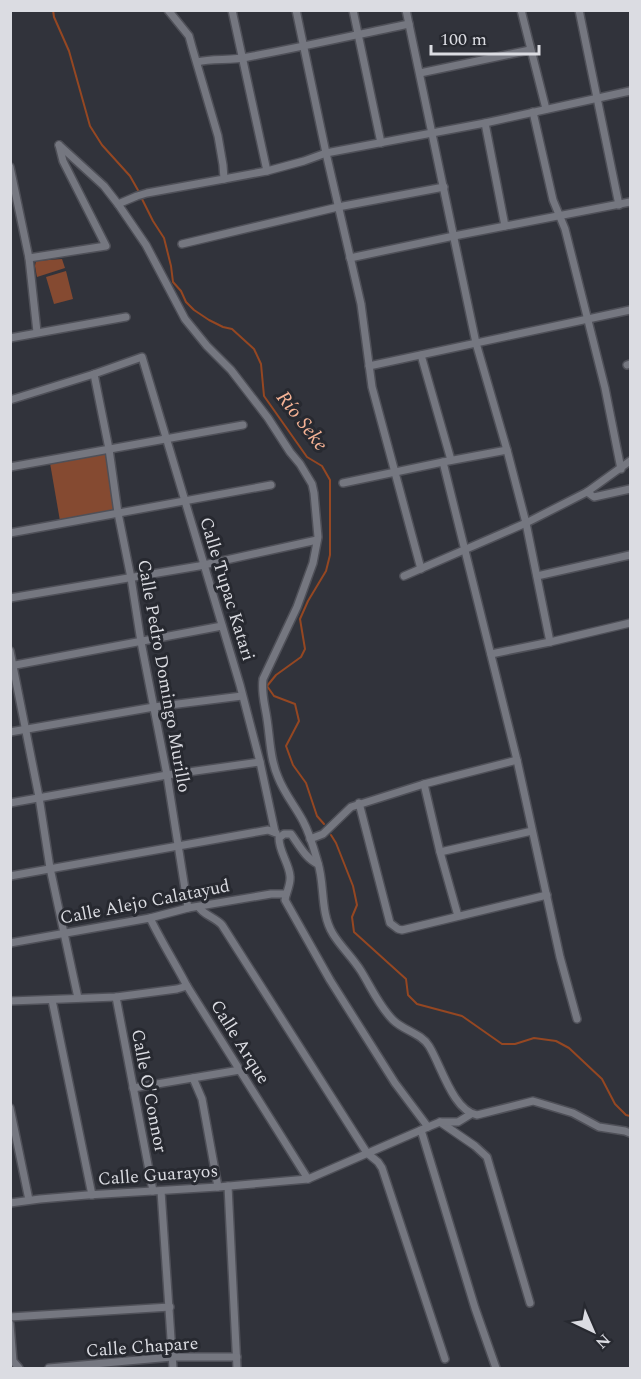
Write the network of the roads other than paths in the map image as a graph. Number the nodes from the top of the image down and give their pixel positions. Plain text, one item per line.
1 (168, 10) edge
2 (232, 10) edge
3 (296, 10) edge
4 (353, 10) edge
5 (406, 10) edge
6 (521, 10) edge
7 (579, 10) edge
8 (409, 24) junction
9 (358, 34) junction
10 (303, 47) junction
11 (530, 50) junction
12 (243, 58) junction
13 (197, 62) junction
14 (420, 73) junction
15 (630, 91) edge
16 (598, 98) junction
17 (546, 109) junction
18 (533, 112) junction
19 (485, 123) junction
20 (433, 133) junction
21 (381, 143) junction
22 (326, 153) junction
23 (10, 167) edge
24 (267, 171) junction
25 (224, 179) junction
26 (444, 187) junction
27 (630, 202) edge
28 (118, 204) junction
29 (619, 204) junction
30 (338, 207) junction
31 (560, 217) junction
32 (505, 226) junction
33 (454, 236) junction
34 (182, 244) dead end
35 (29, 258) junction
36 (350, 258) junction
37 (630, 310) edge
38 (126, 317) dead end
39 (587, 319) junction
40 (38, 333) junction
41 (10, 338) edge
42 (476, 343) junction
43 (421, 355) junction
44 (369, 366) junction
45 (94, 374) junction
46 (10, 400) edge
47 (243, 425) dead end
48 (167, 440) junction
49 (109, 449) junction
50 (507, 450) junction
51 (452, 460) junction
52 (630, 461) edge
53 (442, 462) junction
54 (10, 467) edge
55 (621, 469) junction
56 (396, 471) junction
57 (343, 483) dead end
58 (271, 485) dead end
59 (630, 489) edge
60 (587, 492) junction
61 (185, 501) junction
62 (118, 513) junction
63 (526, 523) junction
64 (10, 533) edge
65 (317, 540) junction
66 (465, 550) junction
67 (630, 555) edge
68 (204, 564) junction
69 (421, 569) junction
70 (404, 576) dead end
71 (537, 576) junction
72 (131, 578) junction
73 (10, 598) edge
74 (630, 623) edge
75 (222, 626) junction
76 (141, 642) junction
77 (550, 642) junction
78 (10, 651) edge
79 (491, 654) junction
80 (12, 666) edge
81 (242, 696) junction
82 (154, 707) junction
83 (26, 730) junction
84 (10, 732) edge
85 (517, 760) junction
86 (261, 762) junction
87 (167, 775) junction
88 (424, 784) junction
89 (39, 797) junction
90 (10, 803) edge
91 (359, 803) junction
92 (532, 831) junction
93 (275, 832) junction
94 (283, 835) junction
95 (310, 839) junction
96 (178, 845) junction
97 (440, 852) junction
98 (318, 864) junction
99 (50, 868) junction
100 (10, 876) edge
101 (286, 894) junction
102 (547, 895) junction
103 (199, 907) junction
104 (188, 908) junction
105 (458, 916) junction
106 (150, 918) junction
107 (63, 933) junction
108 (10, 943) edge
109 (187, 986) junction
110 (116, 997) junction
111 (78, 998) junction
112 (52, 1000) junction
113 (10, 1001) edge
114 (577, 1019) dead end
115 (240, 1070) junction
116 (193, 1078) junction
117 (133, 1088) junction
118 (10, 1108) edge
119 (471, 1114) junction
120 (440, 1122) junction
121 (424, 1129) junction
122 (630, 1133) edge
123 (367, 1153) junction
124 (308, 1179) junction
125 (228, 1186) junction
126 (218, 1187) junction
127 (157, 1191) junction
128 (92, 1195) junction
129 (29, 1200) junction
130 (10, 1203) edge
131 (530, 1303) dead end
132 (170, 1306) junction
133 (10, 1317) edge
134 (10, 1324) edge
135 (172, 1357) junction
136 (237, 1357) junction
137 (445, 1359) dead end
138 (17, 1366) edge
139 (49, 1368) edge
140 (173, 1368) edge
141 (237, 1368) edge
142 (496, 1368) edge

1 - 13 street
2 - 12 street
3 - 10 street
4 - 9 street
5 - 8 street
6 - 11 street
7 - 16 street
8 - 9 street
8 - 14 street
9 - 10 street
9 - 21 street
10 - 12 street
10 - 22 street
11 - 14 street
11 - 17 street
12 - 13 street
12 - 24 street
13 - 25 street
14 - 20 street
15 - 16 street
16 - 17 street
16 - 29 street
17 - 18 street
18 - 19 street
18 - 31 street
19 - 20 street
19 - 32 street
20 - 21 street
20 - 26 street
21 - 22 street
22 - 24 street
22 - 30 street
23 - 35 street
24 - 25 street
25 - 28 street
26 - 30 street
26 - 33 street
27 - 29 street
28 - 35 street
28 - 65 street
29 - 31 street
30 - 34 street
30 - 36 street
31 - 32 street
31 - 39 street
32 - 33 street
33 - 36 street
33 - 42 street
35 - 40 street
36 - 44 street
37 - 39 street
38 - 40 street
39 - 42 street
39 - 55 street
40 - 41 street
42 - 43 street
42 - 50 street
43 - 44 street
43 - 51 street
44 - 56 street
45 - 46 street
45 - 48 street, Calle Tupac Katari
45 - 49 street, Calle Pedro Domingo Murillo
47 - 48 street
48 - 49 street
48 - 61 street, Calle Tupac Katari
49 - 54 street
49 - 62 street, Calle Pedro Domingo Murillo
50 - 51 street
50 - 63 street
51 - 53 street
52 - 55 street
53 - 56 street
53 - 66 street
55 - 60 street
56 - 57 street
56 - 69 street
58 - 61 street
59 - 60 street
60 - 63 street
61 - 62 street
61 - 68 street, Calle Tupac Katari
62 - 64 street
62 - 72 street, Calle Pedro Domingo Murillo
63 - 66 street
63 - 71 street
65 - 68 street
65 - 95 street
66 - 69 street
66 - 79 street
67 - 71 street
68 - 72 street
68 - 75 street, Calle Tupac Katari
69 - 70 street
71 - 77 street
72 - 73 street
72 - 76 street, Calle Pedro Domingo Murillo
74 - 77 street
75 - 76 street
75 - 81 street, Calle Tupac Katari
76 - 80 street
76 - 82 street, Calle Pedro Domingo Murillo
77 - 79 street
78 - 80 street
79 - 85 street
80 - 83 street
81 - 82 street
81 - 86 street, Calle Tupac Katari
82 - 83 street
82 - 87 street, Calle Pedro Domingo Murillo
83 - 84 street
83 - 89 street
85 - 88 street
85 - 92 street
86 - 87 street
86 - 93 street, Calle Tupac Katari
87 - 89 street
87 - 96 street, Calle Pedro Domingo Murillo
88 - 91 street
88 - 97 street
89 - 90 street
89 - 99 street
91 - 95 street
91 - 105 street
92 - 97 street
92 - 102 street
93 - 94 street
93 - 96 street
94 - 98 street
94 - 101 street
95 - 98 street
96 - 99 street
96 - 104 street, Calle Pedro Domingo Murillo
97 - 105 street
98 - 119 street
99 - 100 street
99 - 107 street
101 - 103 street, Calle Alejo Calatayud
101 - 121 street
102 - 105 street
102 - 114 street
103 - 104 street, Calle Alejo Calatayud
103 - 123 street
104 - 106 street, Calle Alejo Calatayud
106 - 107 street, Calle Alejo Calatayud
106 - 109 street, Calle Arque
107 - 108 street, Calle Alejo Calatayud
107 - 111 street
109 - 110 street
109 - 115 street, Calle Arque
110 - 111 street
110 - 117 street, Calle O'Connor
111 - 112 street
112 - 113 street
112 - 128 street
115 - 116 street
115 - 124 street, Calle Arque
116 - 117 street
116 - 126 street
117 - 127 street, Calle O'Connor
118 - 129 street
119 - 120 street, Calle Guarayos
119 - 122 street, Calle Guarayos
120 - 121 street, Calle Guarayos
120 - 131 street
121 - 123 street, Calle Guarayos
121 - 142 street
123 - 124 street, Calle Guarayos
123 - 137 street
124 - 125 street, Calle Guarayos
125 - 126 street, Calle Guarayos
125 - 136 street
126 - 127 street, Calle Guarayos
127 - 128 street, Calle Guarayos
127 - 132 street, Calle O'Connor
128 - 129 street, Calle Guarayos
129 - 130 street, Calle Guarayos
132 - 133 street
132 - 135 street, Calle O'Connor
134 - 138 street
135 - 136 street, Calle Chapare
135 - 139 street, Calle Chapare
135 - 140 street, Calle O'Connor
136 - 141 street

